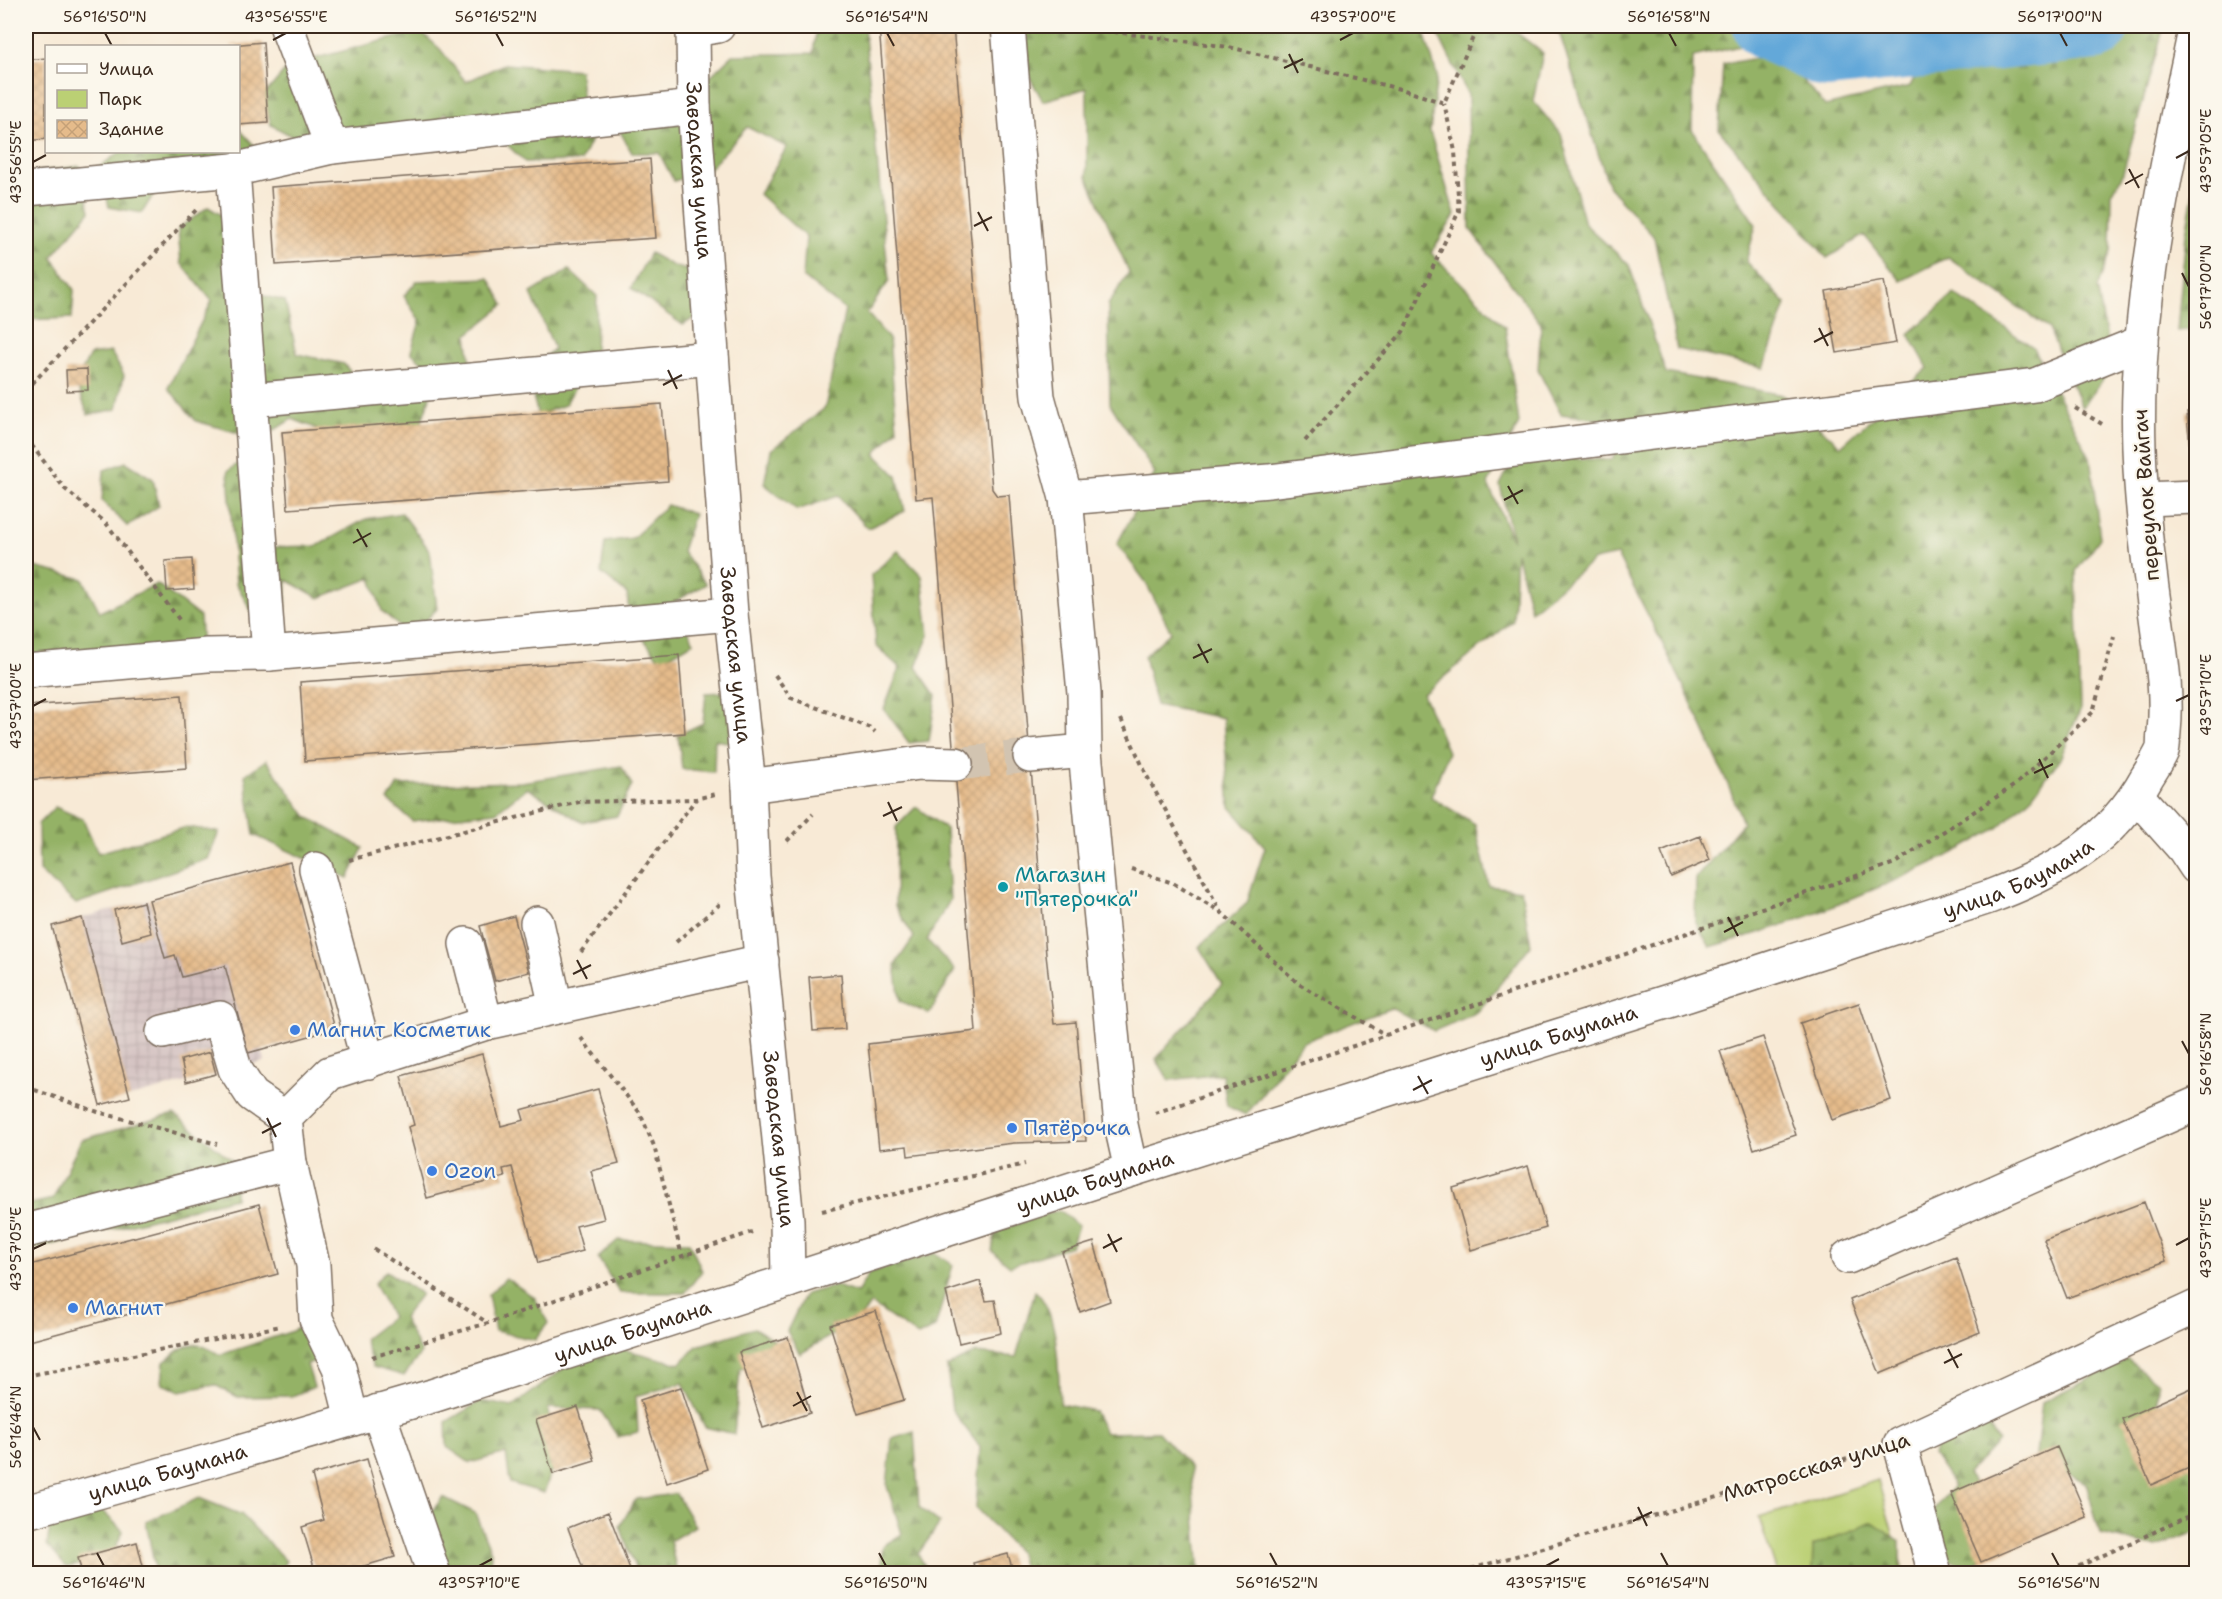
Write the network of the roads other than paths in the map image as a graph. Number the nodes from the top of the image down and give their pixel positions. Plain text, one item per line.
1 (287, 26) edge
2 (1008, 26) edge
3 (2196, 27) edge
4 (705, 28) edge
5 (694, 107) junction
6 (332, 147) junction
7 (233, 170) junction
8 (26, 189) edge
9 (2142, 342) junction
10 (712, 358) junction
11 (250, 400) junction
12 (2196, 497) edge
13 (1066, 498) junction
14 (2143, 499) junction
15 (730, 614) junction
16 (269, 654) junction
17 (26, 672) edge
18 (1085, 751) junction
19 (1030, 756) tunnel mouth
20 (956, 764) tunnel mouth
21 (748, 786) junction
22 (2137, 796) junction
23 (2196, 867) edge
24 (316, 869) road end
25 (537, 923) dead end
26 (466, 944) dead end
27 (762, 961) junction
28 (556, 1007) junction
29 (486, 1023) junction
30 (163, 1032) dead end
31 (368, 1062) junction
32 (2196, 1104) edge
33 (285, 1118) junction
34 (290, 1163) junction
35 (1131, 1170) junction
36 (26, 1231) edge
37 (1848, 1257) dead end
38 (788, 1281) junction
39 (2196, 1307) edge
40 (365, 1415) junction
41 (26, 1512) edge
42 (434, 1574) edge
43 (1935, 1574) edge

1 - 6 street
2 - 13 street
3 - 9 street, переулок Вайгач
4 - 5 street, Заводская улица
5 - 6 street
5 - 10 street, Заводская улица
6 - 7 street
7 - 8 street
7 - 11 street
9 - 13 street
9 - 14 street, переулок Вайгач
10 - 11 street
10 - 15 street, Заводская улица
11 - 16 street
12 - 14 street
13 - 18 street
14 - 22 street, переулок Вайгач
15 - 16 street
15 - 21 street, Заводская улица
16 - 17 street
18 - 19 street
18 - 35 street
20 - 21 street
21 - 27 street, Заводская улица
22 - 23 street
22 - 35 street, улица Баумана
24 - 31 street
25 - 28 street
26 - 29 street
27 - 28 street
27 - 38 street, Заводская улица
28 - 29 street
29 - 31 street
30 - 33 street
31 - 33 street
32 - 37 street
33 - 34 street
34 - 36 street
34 - 40 street
35 - 38 street, улица Баумана
38 - 40 street, улица Баумана
39 - 43 street, Матросская улица
40 - 41 street, улица Баумана
40 - 42 street

